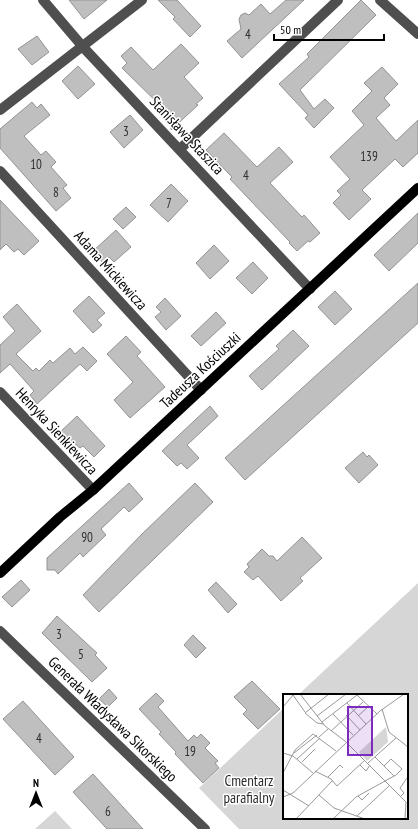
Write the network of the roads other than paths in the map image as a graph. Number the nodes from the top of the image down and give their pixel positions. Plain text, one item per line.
1 (43, 0) edge
2 (142, 0) edge
3 (338, 0) edge
4 (380, 0) edge
5 (418, 34) edge
6 (83, 47) junction
7 (0, 110) edge
8 (180, 149) junction
9 (0, 171) edge
10 (418, 188) edge
11 (310, 289) junction
12 (201, 390) junction
13 (0, 392) edge
14 (93, 490) junction
15 (0, 573) edge
16 (0, 631) edge
17 (205, 829) edge

1 - 6 street, Stanisława Staszica
2 - 6 street
3 - 8 street
4 - 5 street
6 - 7 street
6 - 8 street, Stanisława Staszica
8 - 11 street, Stanisława Staszica
9 - 12 street, Adama Mickiewicza
10 - 11 main road, Tadeusza Kościuszki
11 - 12 main road, Tadeusza Kościuszki
12 - 14 main road, Tadeusza Kościuszki
13 - 14 street, Henryka Sienkiewicza
14 - 15 main road, Tadeusza Kościuszki
16 - 17 street, Generała Władysława Sikorskiego

